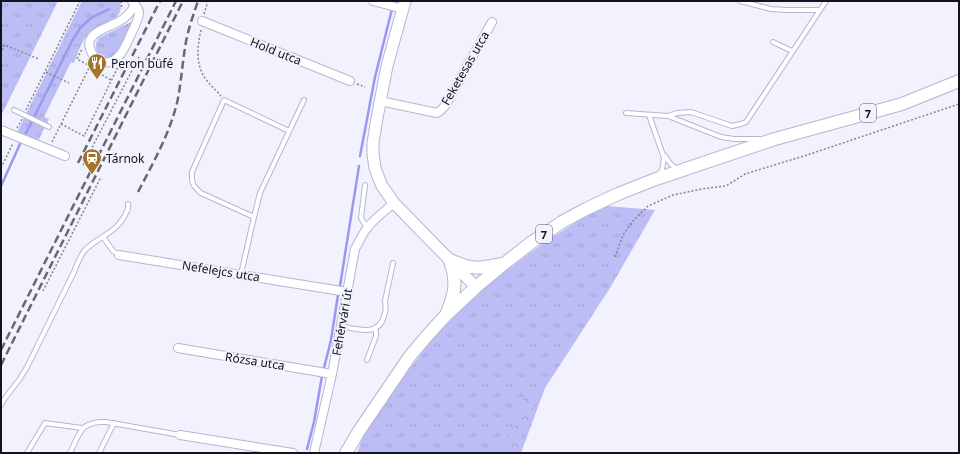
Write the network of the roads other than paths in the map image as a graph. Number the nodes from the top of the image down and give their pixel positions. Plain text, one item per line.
1 (374, 1) edge
2 (740, 1) edge
3 (826, 1) edge
4 (136, 2) edge
5 (404, 5) edge
6 (819, 10) junction
7 (202, 20) road end
8 (492, 22) dead end
9 (773, 42) dead end
10 (792, 51) junction
11 (350, 81) dead end
12 (959, 81) edge
13 (304, 100) dead end
14 (380, 101) junction
15 (14, 110) dead end
16 (626, 113) dead end
17 (649, 115) junction
18 (668, 116) junction
19 (48, 127) dead end
20 (1, 130) edge
21 (288, 131) junction
22 (775, 140) junction
23 (662, 150) junction
24 (65, 156) dead end
25 (690, 168) junction
26 (656, 179) junction
27 (365, 185) dead end
28 (394, 203) junction
29 (128, 204) dead end
30 (254, 217) junction
31 (368, 227) junction
32 (103, 237) junction
33 (119, 255) joint
34 (450, 260) junction
35 (393, 263) dead end
36 (505, 263) junction
37 (241, 274) junction
38 (476, 287) junction
39 (347, 292) junction
40 (446, 315) junction
41 (341, 326) junction
42 (375, 329) junction
43 (178, 348) dead end
44 (367, 360) dead end
45 (332, 374) junction
46 (1, 405) edge
47 (114, 423) junction
48 (82, 428) junction
49 (180, 435) joint
50 (27, 453) edge
51 (70, 453) edge
52 (99, 453) edge
53 (293, 453) edge
54 (314, 453) edge
55 (346, 453) edge

1 - 5 street
2 - 6 lane
3 - 6 lane
4 - 4 street
5 - 14 main road
6 - 10 lane
7 - 11 street, Hold utca
8 - 14 street, Feketesas utca
9 - 10 lane
10 - 18 lane
12 - 22 main road, 7
13 - 21 lane
14 - 28 main road
15 - 19 lane
16 - 17 lane
17 - 18 lane
17 - 23 lane
18 - 22 lane
20 - 24 street
21 - 30 lane
21 - 30 lane
22 - 25 main road, 7
23 - 25 lane
23 - 26 lane
25 - 26 main road, 7
26 - 36 main road, 7
27 - 31 lane
28 - 31 street, Fehérvári út
28 - 34 main road
29 - 32 lane
30 - 37 lane
31 - 39 street, Fehérvári út
32 - 33 lane, Nefelejcs utca
32 - 46 lane
33 - 37 street, Nefelejcs utca
34 - 36 main road
34 - 38 main road
34 - 40 main road
35 - 42 lane
36 - 38 main road, 7
37 - 39 street, Nefelejcs utca
38 - 40 main road, 7
39 - 41 street, Fehérvári út
40 - 55 main road, 7
41 - 42 lane
41 - 45 street, Fehérvári út
42 - 44 lane
43 - 45 street, Rózsa utca
45 - 54 street, Fehérvári út
47 - 48 lane
47 - 49 lane
47 - 52 lane
48 - 50 lane
48 - 51 lane
49 - 53 street

